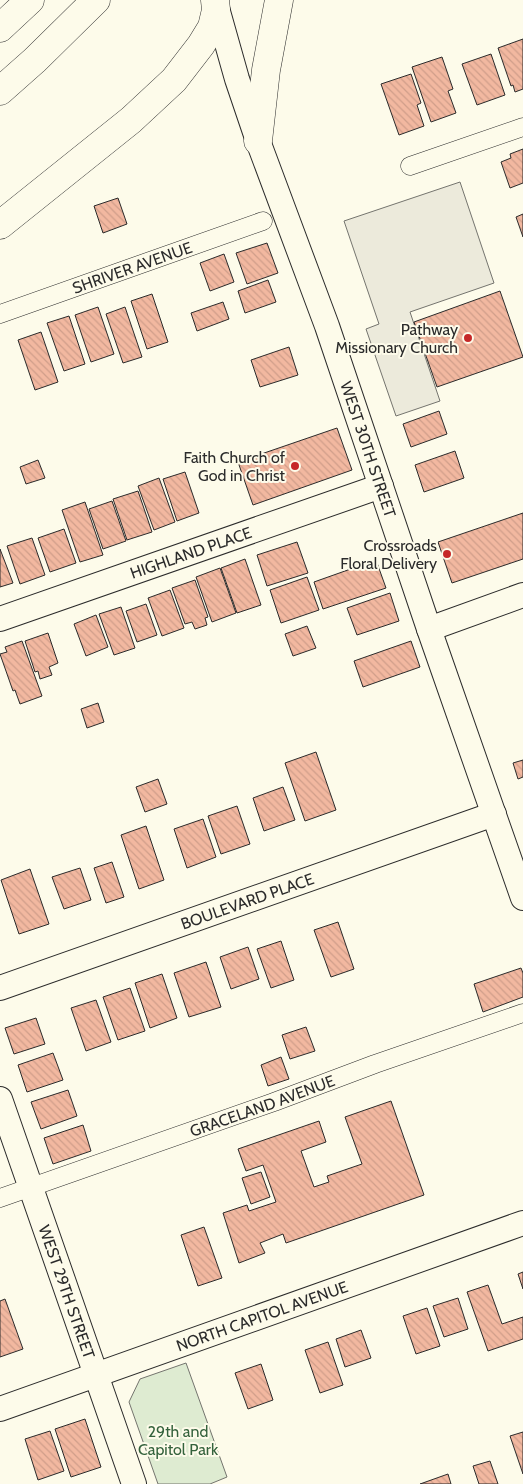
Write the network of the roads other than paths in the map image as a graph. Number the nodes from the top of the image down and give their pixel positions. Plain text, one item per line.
1 (30, 0) edge
2 (96, 0) edge
3 (215, 0) edge
4 (279, 0) edge
5 (0, 28) edge
6 (0, 91) edge
7 (523, 127) edge
8 (258, 141) junction
9 (410, 166) dead end
10 (263, 221) dead end
11 (0, 226) edge
12 (0, 314) edge
13 (382, 486) junction
14 (523, 595) edge
15 (0, 620) edge
16 (429, 628) junction
17 (494, 814) junction
18 (523, 898) edge
19 (0, 988) edge
20 (523, 1014) edge
21 (0, 1099) edge
22 (31, 1187) junction
23 (0, 1198) edge
24 (523, 1224) edge
25 (96, 1376) junction
26 (0, 1409) edge
27 (134, 1484) edge

1 - 5 highway
2 - 6 highway
3 - 8 main road, WEST 30TH STREET
3 - 11 highway
4 - 8 highway
7 - 9 street
8 - 13 main road, WEST 30TH STREET
10 - 12 street, SHRIVER AVENUE
13 - 15 main road, HIGHLAND PLACE
13 - 16 main road, WEST 30TH STREET
14 - 16 main road
16 - 17 main road, WEST 30TH STREET
17 - 18 main road, WEST 30TH STREET
17 - 19 main road, BOULEVARD PLACE
20 - 22 street, GRACELAND AVENUE
21 - 22 main road, WEST 29TH STREET
22 - 23 street, GRACELAND AVENUE
22 - 25 main road, WEST 29TH STREET
24 - 25 main road, NORTH CAPITOL AVENUE
25 - 26 main road, NORTH CAPITOL AVENUE
25 - 27 main road, WEST 29TH STREET

